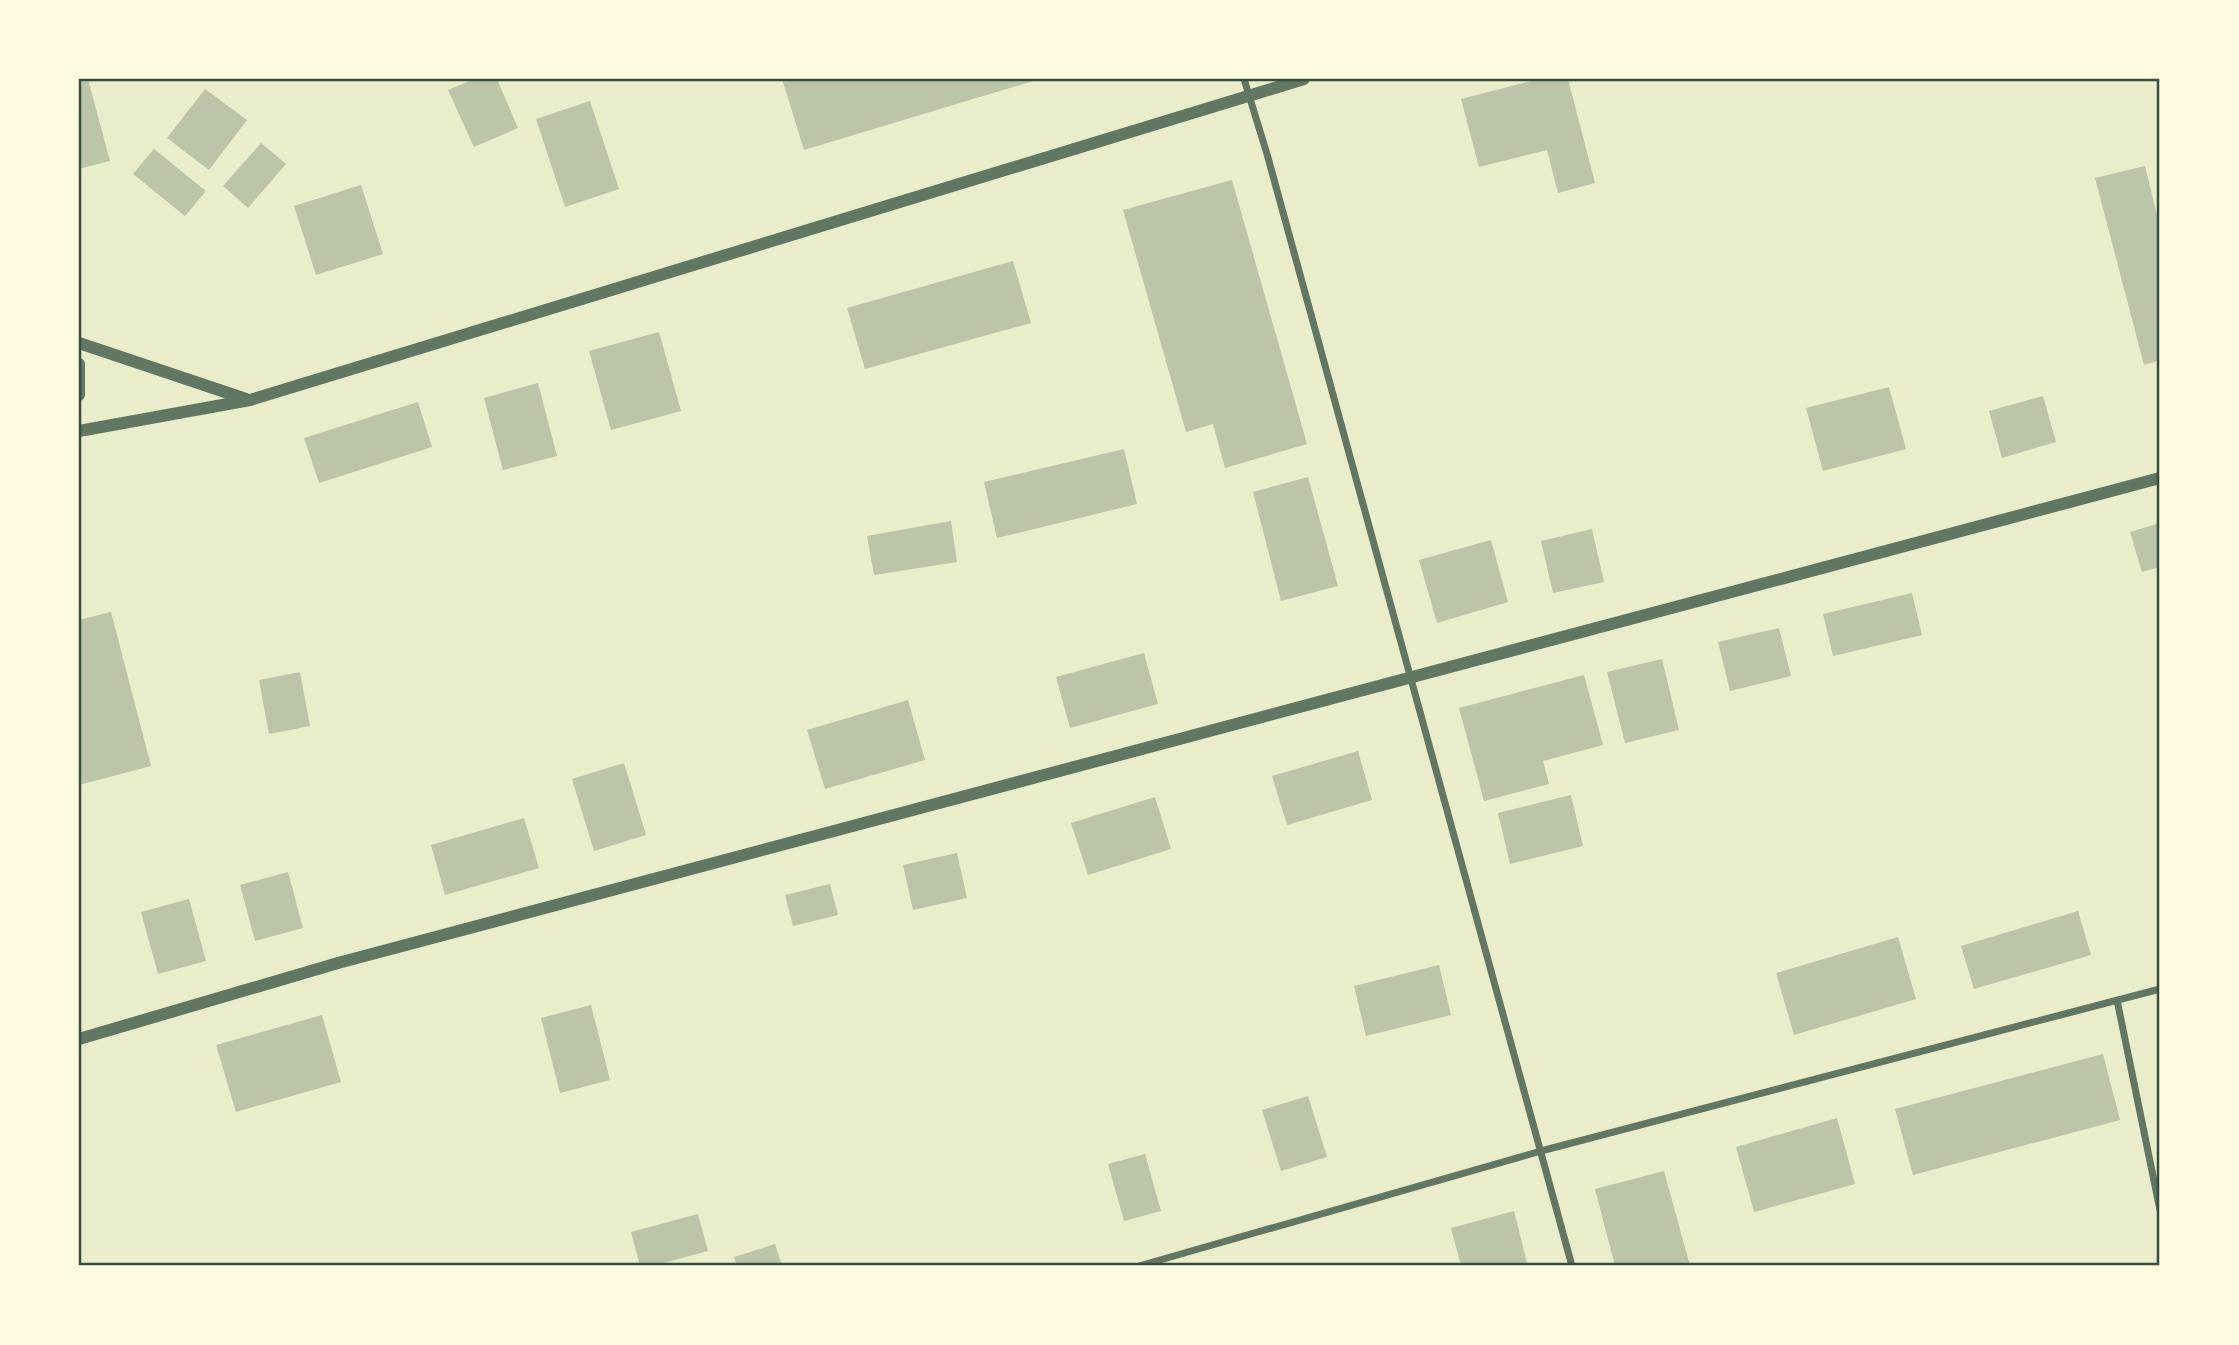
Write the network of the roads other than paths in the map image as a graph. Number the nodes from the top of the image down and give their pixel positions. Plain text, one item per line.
1 (1244, 79) edge
2 (1304, 79) edge
3 (1248, 98) junction
4 (79, 343) edge
5 (79, 364) edge
6 (79, 396) edge
7 (250, 400) junction
8 (79, 431) edge
9 (2160, 478) edge
10 (1412, 678) junction
11 (2160, 989) edge
12 (2117, 1000) junction
13 (79, 1039) edge
14 (1541, 1152) junction
15 (2160, 1210) edge
16 (1139, 1266) edge
17 (1572, 1266) edge

1 - 3 street
2 - 3 street
3 - 7 street
3 - 10 street
4 - 7 street
5 - 6 street
7 - 8 street
9 - 10 street
10 - 13 street
10 - 14 street
11 - 12 street
12 - 14 street
12 - 15 street
14 - 16 street
14 - 17 street

